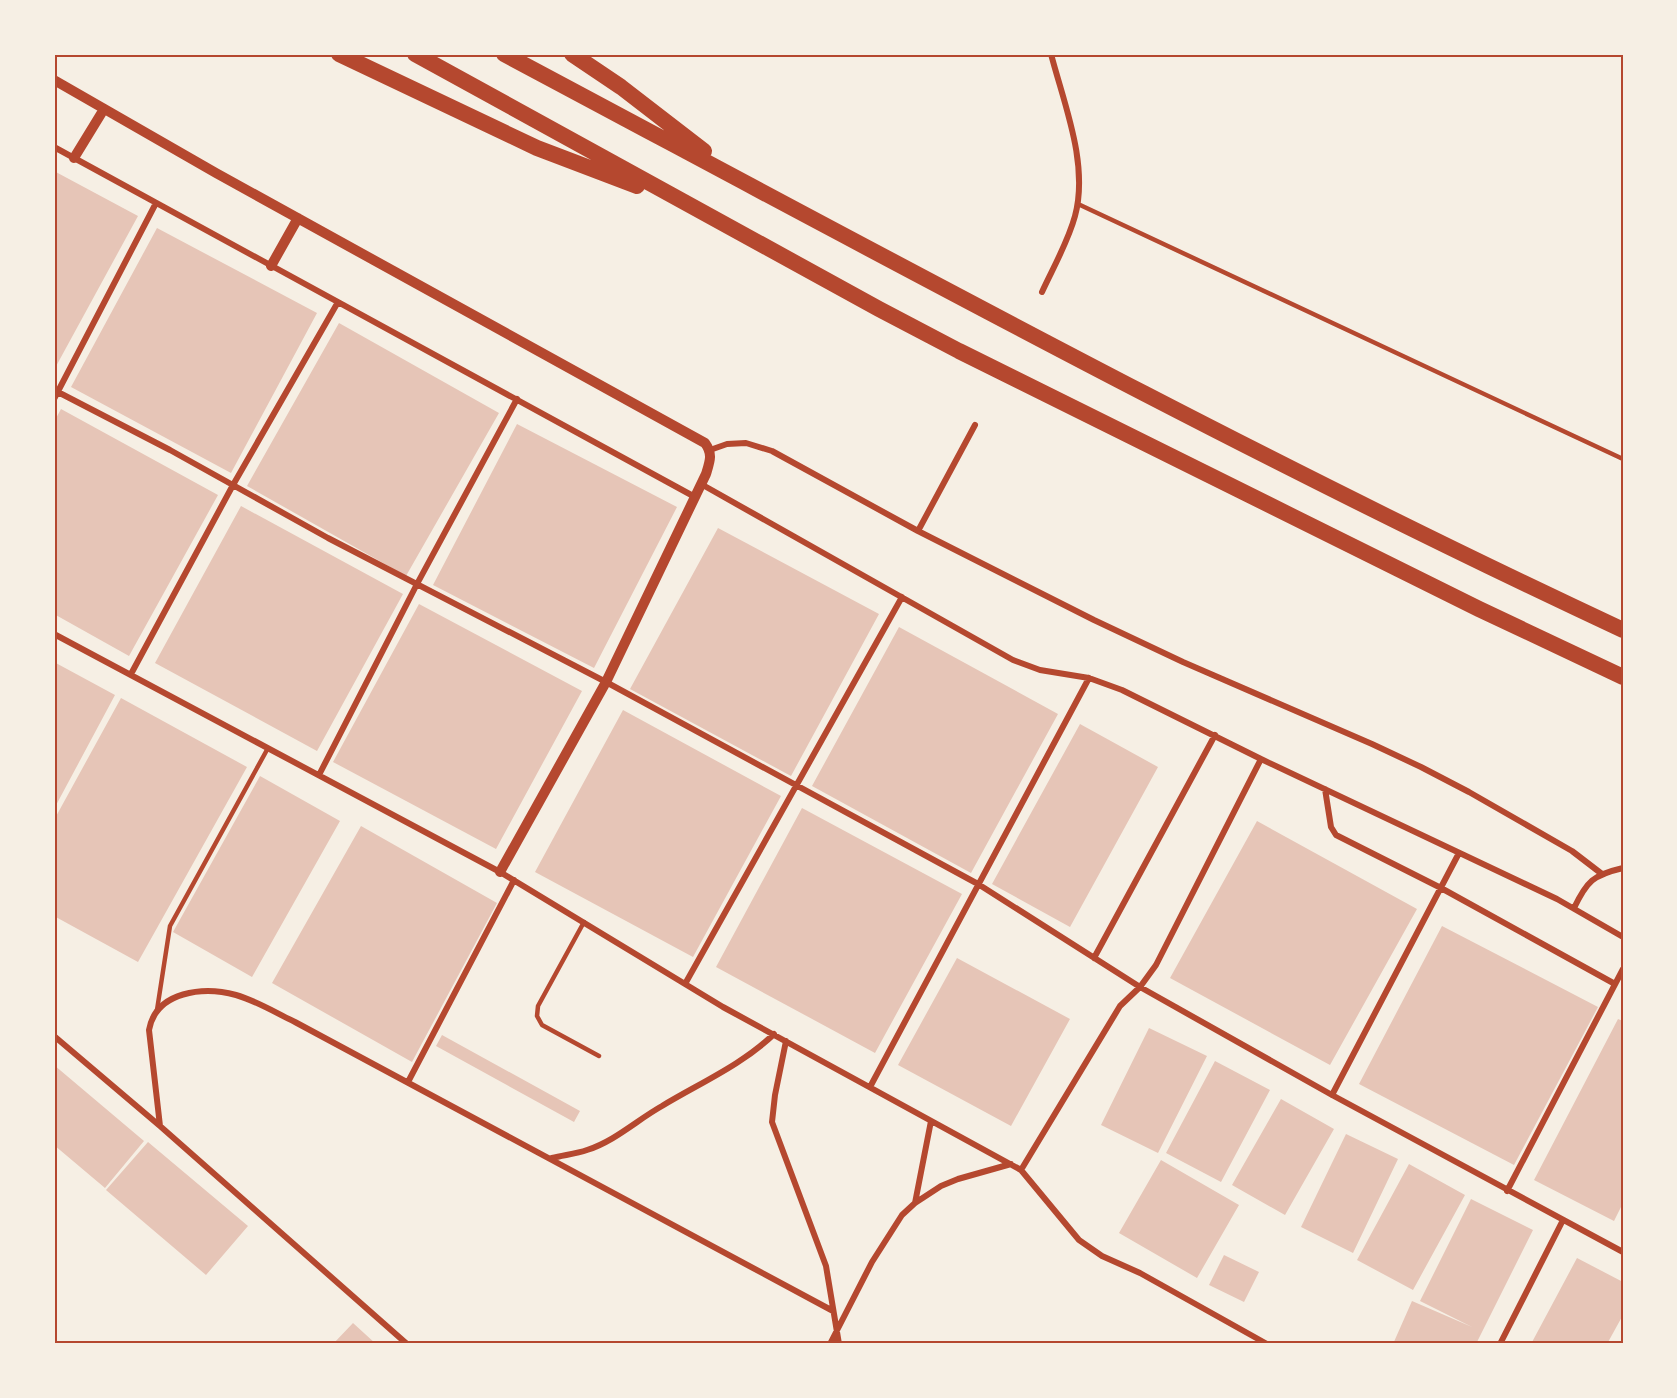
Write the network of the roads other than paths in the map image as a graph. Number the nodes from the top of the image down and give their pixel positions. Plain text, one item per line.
1 (339, 54) edge
2 (415, 54) edge
3 (504, 54) edge
4 (572, 54) edge
5 (1051, 54) edge
6 (54, 80) edge
7 (104, 109) junction
8 (54, 147) edge
9 (74, 159) junction
10 (740, 179) junction
11 (678, 200) junction
12 (156, 203) junction
13 (1078, 204) junction
14 (298, 218) junction
15 (271, 266) junction
16 (1042, 292) dead end
17 (338, 302) junction
18 (55, 394) edge
19 (517, 399) junction
20 (975, 425) dead end
21 (710, 450) junction
22 (1623, 459) edge
23 (701, 484) junction
24 (233, 485) junction
25 (694, 497) junction
26 (918, 531) junction
27 (417, 584) junction
28 (902, 597) junction
29 (1623, 630) edge
30 (54, 634) edge
31 (130, 674) junction
32 (1623, 677) edge
33 (1089, 678) junction
34 (606, 682) junction
35 (1215, 735) junction
36 (268, 748) junction
37 (1261, 759) junction
38 (319, 775) junction
39 (795, 785) junction
40 (1325, 789) junction
41 (1459, 853) junction
42 (1623, 868) edge
43 (500, 872) junction
44 (1602, 874) junction
45 (514, 880) junction
46 (978, 884) junction
47 (1441, 888) junction
48 (1574, 908) junction
49 (584, 922) junction
50 (1623, 937) edge
51 (1094, 958) junction
52 (1623, 969) edge
53 (686, 984) junction
54 (1615, 984) junction
55 (1140, 987) junction
56 (157, 1010) junction
57 (774, 1034) junction
58 (54, 1036) edge
59 (786, 1041) junction
60 (599, 1056) dead end
61 (408, 1082) junction
62 (870, 1087) junction
63 (1332, 1095) junction
64 (931, 1121) junction
65 (160, 1126) junction
66 (551, 1158) junction
67 (1011, 1164) junction
68 (1021, 1170) junction
69 (1507, 1191) junction
70 (915, 1203) junction
71 (1563, 1220) junction
72 (1623, 1252) edge
73 (833, 1311) junction
74 (836, 1330) junction
75 (407, 1344) edge
76 (830, 1344) edge
77 (839, 1344) edge
78 (1267, 1344) edge
79 (1500, 1344) edge

1 - 11 highway
2 - 11 highway
3 - 10 highway
4 - 10 highway
5 - 13 street
6 - 7 street
7 - 9 street
7 - 14 street
8 - 9 street
9 - 12 street
10 - 29 highway
11 - 32 highway
12 - 15 street
12 - 18 street
13 - 16 street
13 - 22 lane
14 - 15 street
14 - 21 street
15 - 17 street
17 - 19 street
17 - 24 street
18 - 24 street
19 - 25 street
19 - 27 street
20 - 26 street
21 - 23 street
21 - 26 street
23 - 25 street
23 - 28 street
24 - 27 street
24 - 31 street
25 - 34 street
26 - 44 street
27 - 34 street
27 - 38 street
28 - 33 street
28 - 39 street
30 - 31 street
31 - 36 street
33 - 35 street
33 - 46 street
34 - 39 street
34 - 43 street
35 - 37 street
35 - 51 street
36 - 38 street
36 - 56 lane
37 - 40 street
37 - 55 street
38 - 43 street
39 - 46 street
39 - 53 street
40 - 41 street
40 - 47 street
41 - 47 street
41 - 48 street
42 - 44 street
43 - 45 street
44 - 48 street
45 - 49 street
45 - 61 street
46 - 51 street
46 - 62 street
47 - 54 street
47 - 63 street
48 - 50 street
49 - 53 street
49 - 60 lane
51 - 55 street
52 - 54 street
53 - 57 street
54 - 69 street
55 - 63 street
55 - 68 street
56 - 61 street
56 - 65 street
57 - 59 street
57 - 66 street
58 - 65 street
59 - 62 street
59 - 73 street
61 - 66 street
62 - 64 street
63 - 69 street
64 - 67 street
64 - 70 street
65 - 75 street
66 - 73 street
67 - 68 street
67 - 70 street
68 - 78 street
69 - 71 street
70 - 74 street
71 - 72 street
71 - 79 street
73 - 74 street
74 - 76 street
74 - 77 street

